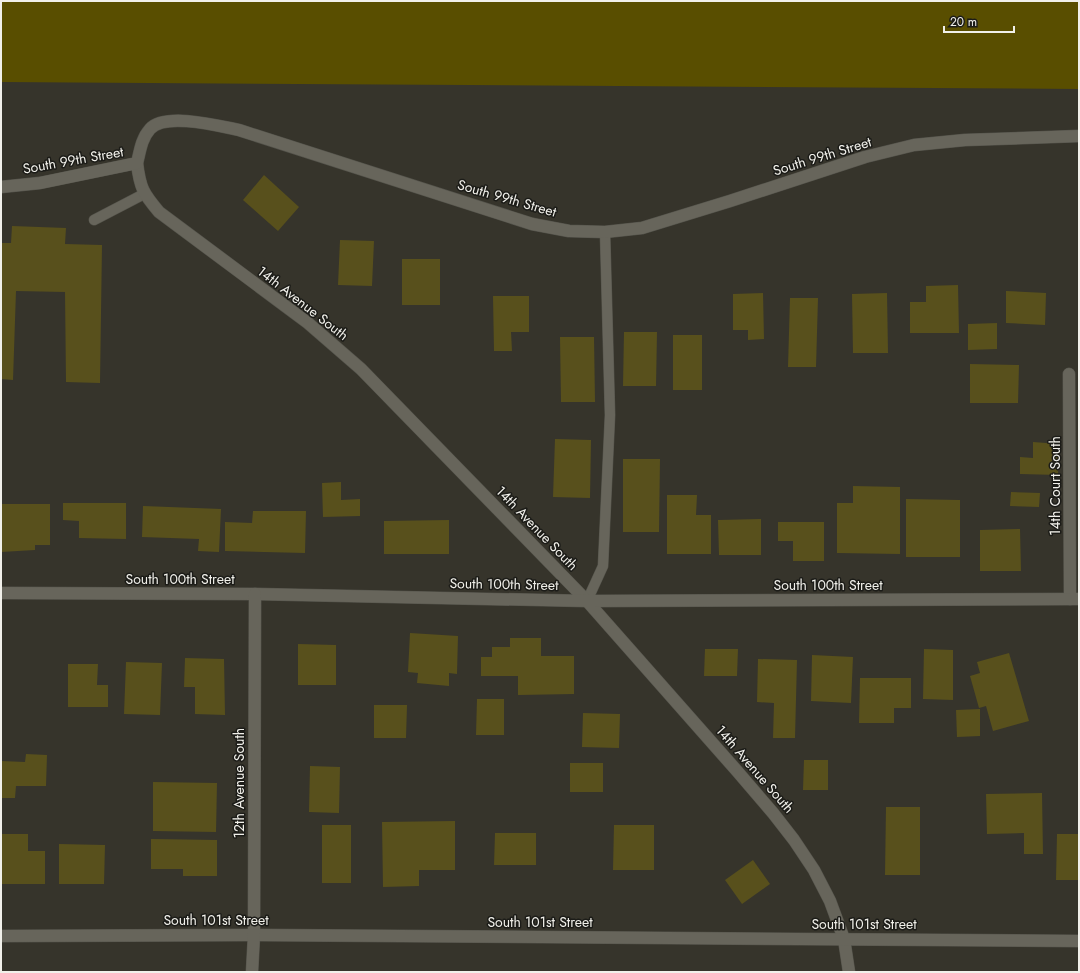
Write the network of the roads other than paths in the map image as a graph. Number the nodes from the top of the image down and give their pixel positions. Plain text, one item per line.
1 (1079, 136) edge
2 (137, 163) junction
3 (1, 187) edge
4 (144, 194) junction
5 (94, 220) dead end
6 (605, 232) junction
7 (1069, 374) dead end
8 (1, 593) edge
9 (255, 594) junction
10 (1075, 599) edge
11 (587, 601) junction
12 (254, 935) junction
13 (1, 936) edge
14 (844, 939) junction
15 (1079, 941) edge
16 (252, 972) edge
17 (849, 972) edge

1 - 6 street, South 99th Street
2 - 3 street, South 99th Street
2 - 4 street, 14th Avenue South
2 - 6 street, South 99th Street
4 - 5 lane
4 - 11 street, 14th Avenue South
6 - 11 lane
7 - 10 street, 14th Court South
8 - 9 street, South 100th Street
9 - 11 street, South 100th Street
9 - 12 street, 12th Avenue South
10 - 11 street, South 100th Street
11 - 14 street, 14th Avenue South
12 - 13 street, South 101st Street
12 - 14 street, South 101st Street
12 - 16 street, 12th Avenue South
14 - 15 street, South 101st Street
14 - 17 street, 14th Avenue South

